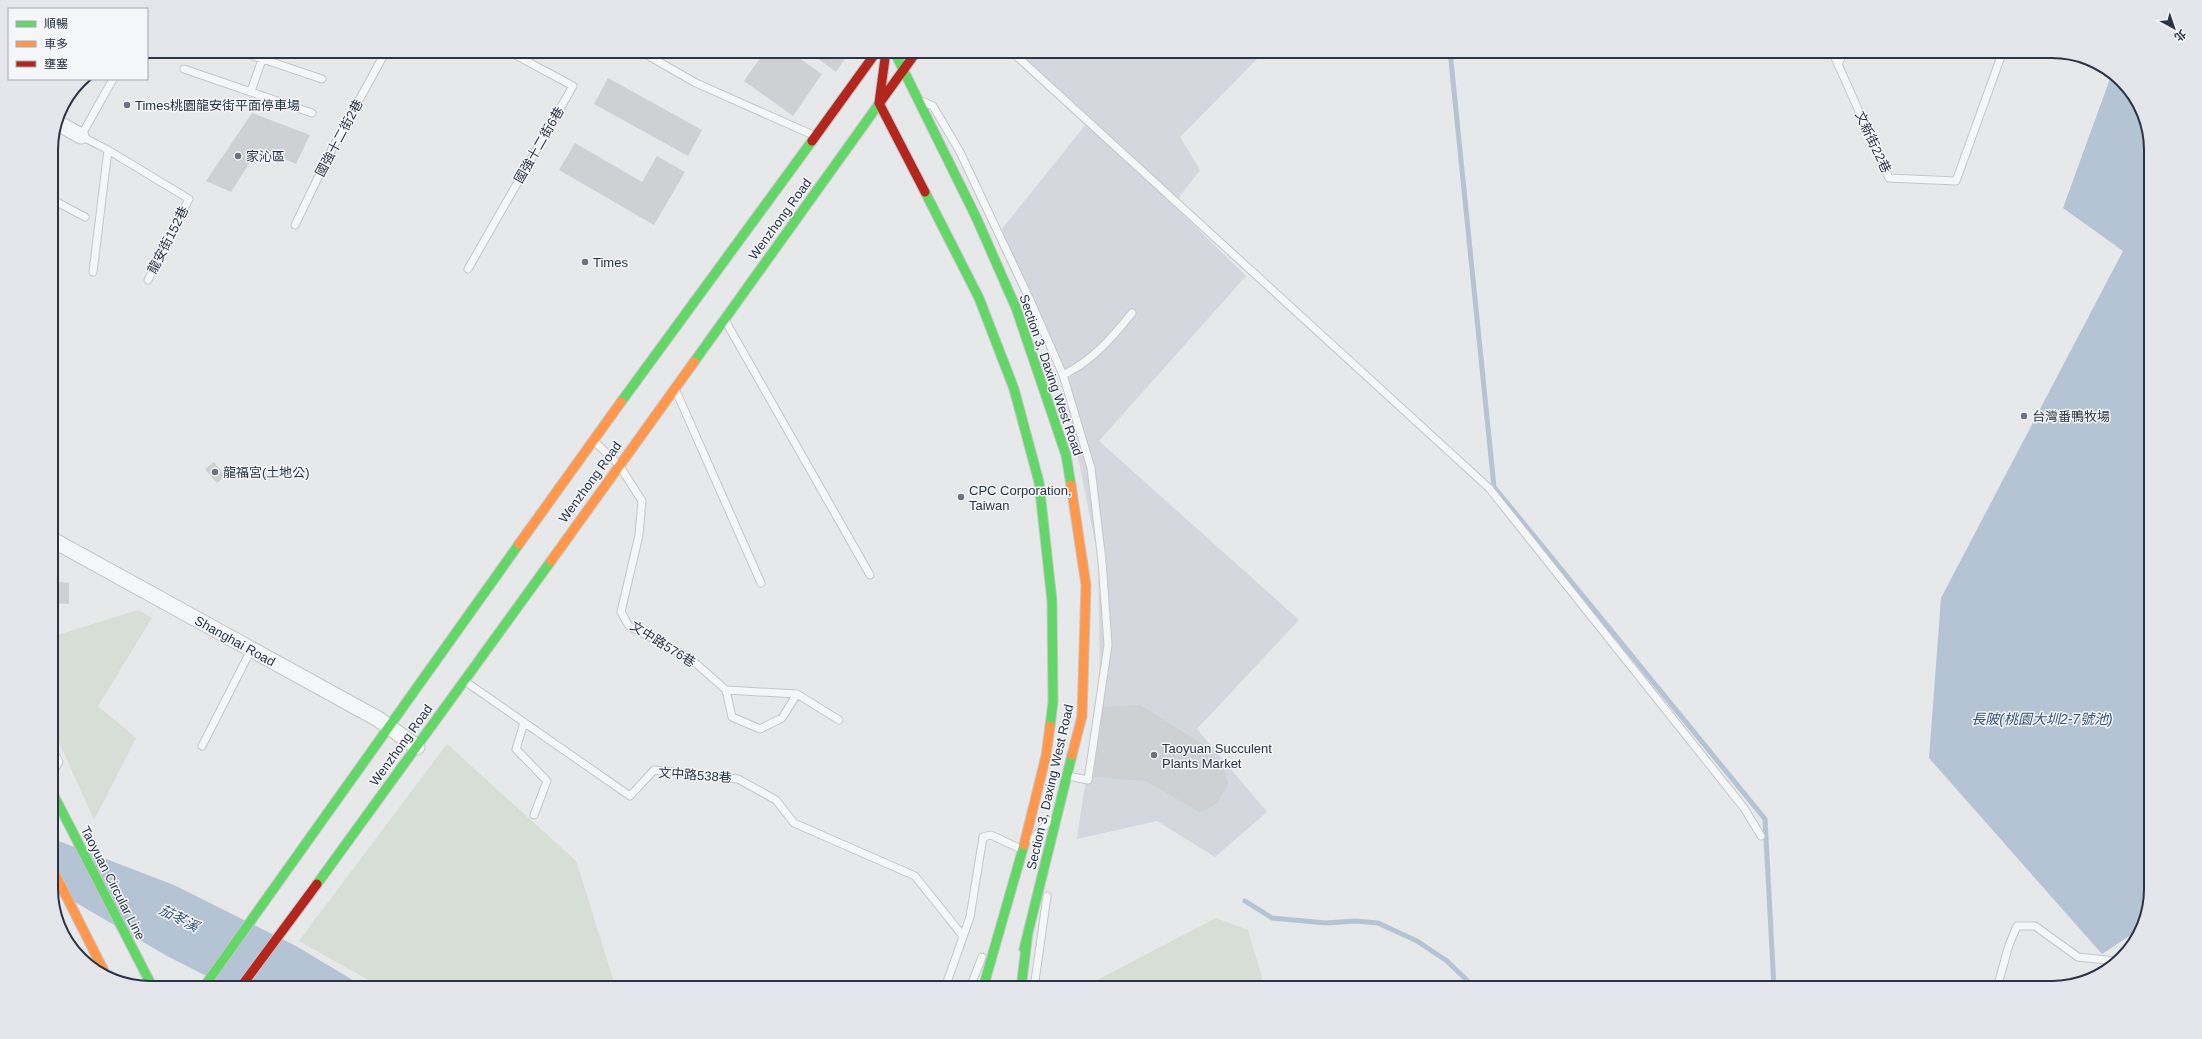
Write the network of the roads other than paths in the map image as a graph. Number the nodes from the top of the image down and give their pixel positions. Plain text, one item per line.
1 (259, 58) edge
2 (382, 58) edge
3 (521, 58) edge
4 (653, 58) edge
5 (872, 58) edge
6 (885, 58) edge
7 (897, 58) edge
8 (912, 58) edge
9 (1019, 58) edge
10 (1835, 58) edge
11 (1841, 58) edge
12 (2000, 58) edge
13 (262, 59) junction
14 (1838, 65) junction
15 (184, 69) dead end
16 (903, 71) junction
17 (322, 79) dead end
18 (112, 80) edge
19 (251, 91) junction
20 (916, 99) junction
21 (879, 103) junction
22 (312, 113) dead end
23 (61, 125) edge
24 (81, 136) junction
25 (815, 136) junction
26 (108, 150) junction
27 (58, 203) edge
28 (85, 217) dead end
29 (295, 225) dead end
30 (468, 269) dead end
31 (93, 272) dead end
32 (148, 280) dead end
33 (1132, 313) dead end
34 (724, 319) junction
35 (1063, 375) junction
36 (675, 387) junction
37 (593, 440) junction
38 (619, 465) junction
39 (58, 543) edge
40 (870, 575) dead end
41 (761, 583) dead end
42 (251, 650) junction
43 (464, 681) junction
44 (726, 690) junction
45 (797, 694) junction
46 (839, 720) dead end
47 (524, 723) junction
48 (389, 727) junction
49 (202, 746) dead end
50 (417, 747) junction
51 (1068, 776) junction
52 (58, 804) edge
53 (1059, 811) junction
54 (534, 815) dead end
55 (1761, 836) dead end
56 (1023, 850) junction
57 (58, 880) edge
58 (1028, 932) junction
59 (963, 936) junction
60 (987, 944) dead end
61 (984, 952) dead end
62 (2110, 960) edge
63 (102, 968) edge
64 (148, 981) edge
65 (209, 981) edge
66 (244, 981) edge
67 (947, 981) edge
68 (973, 981) edge
69 (985, 981) edge
70 (1017, 981) edge
71 (1022, 981) edge
72 (1035, 981) edge
73 (1999, 981) edge

1 - 13 lane
2 - 29 lane, 國強十二街2巷
3 - 30 lane, 國強十二街6巷
4 - 25 lane
5 - 25 main road, Wenzhong Road
6 - 21 main road
7 - 16 main road, Section 3, Daxing West Road
8 - 16 main road, Wenzhong Road
9 - 55 lane
10 - 14 lane, 文新街22巷
11 - 14 lane
12 - 14 lane, 文新街22巷
13 - 17 lane
13 - 19 lane
15 - 19 lane
16 - 20 main road, Section 3, Daxing West Road
16 - 21 main road, Wenzhong Road
18 - 24 lane
19 - 22 lane
20 - 35 lane
20 - 51 main road, Section 3, Daxing West Road
21 - 34 main road, Wenzhong Road
21 - 56 main road, Section 3, Daxing West Road
23 - 24 street
24 - 26 lane, 龍安街152巷
25 - 37 main road, Wenzhong Road
26 - 31 lane
26 - 32 lane, 龍安街152巷
27 - 28 lane
33 - 35 lane
34 - 36 main road, Wenzhong Road
34 - 40 lane
35 - 51 lane
36 - 38 main road, Wenzhong Road
36 - 41 lane
37 - 38 lane, 文中路576巷
37 - 48 main road, Wenzhong Road
38 - 43 main road, Wenzhong Road
38 - 44 lane, 文中路576巷
39 - 42 street, Shanghai Road
42 - 48 street, Shanghai Road
42 - 49 lane
43 - 47 lane, 文中路538巷
43 - 50 main road, Wenzhong Road
44 - 45 lane
44 - 45 lane
45 - 46 lane
47 - 54 lane
47 - 59 lane, 文中路538巷
48 - 50 street, Shanghai Road
48 - 65 main road, Wenzhong Road
50 - 66 main road, Wenzhong Road
51 - 53 main road, Section 3, Daxing West Road
52 - 64 main road, Taoyuan Circular Line
53 - 56 lane
53 - 58 main road, Section 3, Daxing West Road
53 - 72 lane
56 - 59 lane
56 - 60 lane
56 - 69 main road, Section 3, Daxing West Road
57 - 63 main road
58 - 70 main road, Section 3, Daxing West Road
58 - 71 main road
59 - 67 lane
61 - 68 lane
62 - 73 lane

